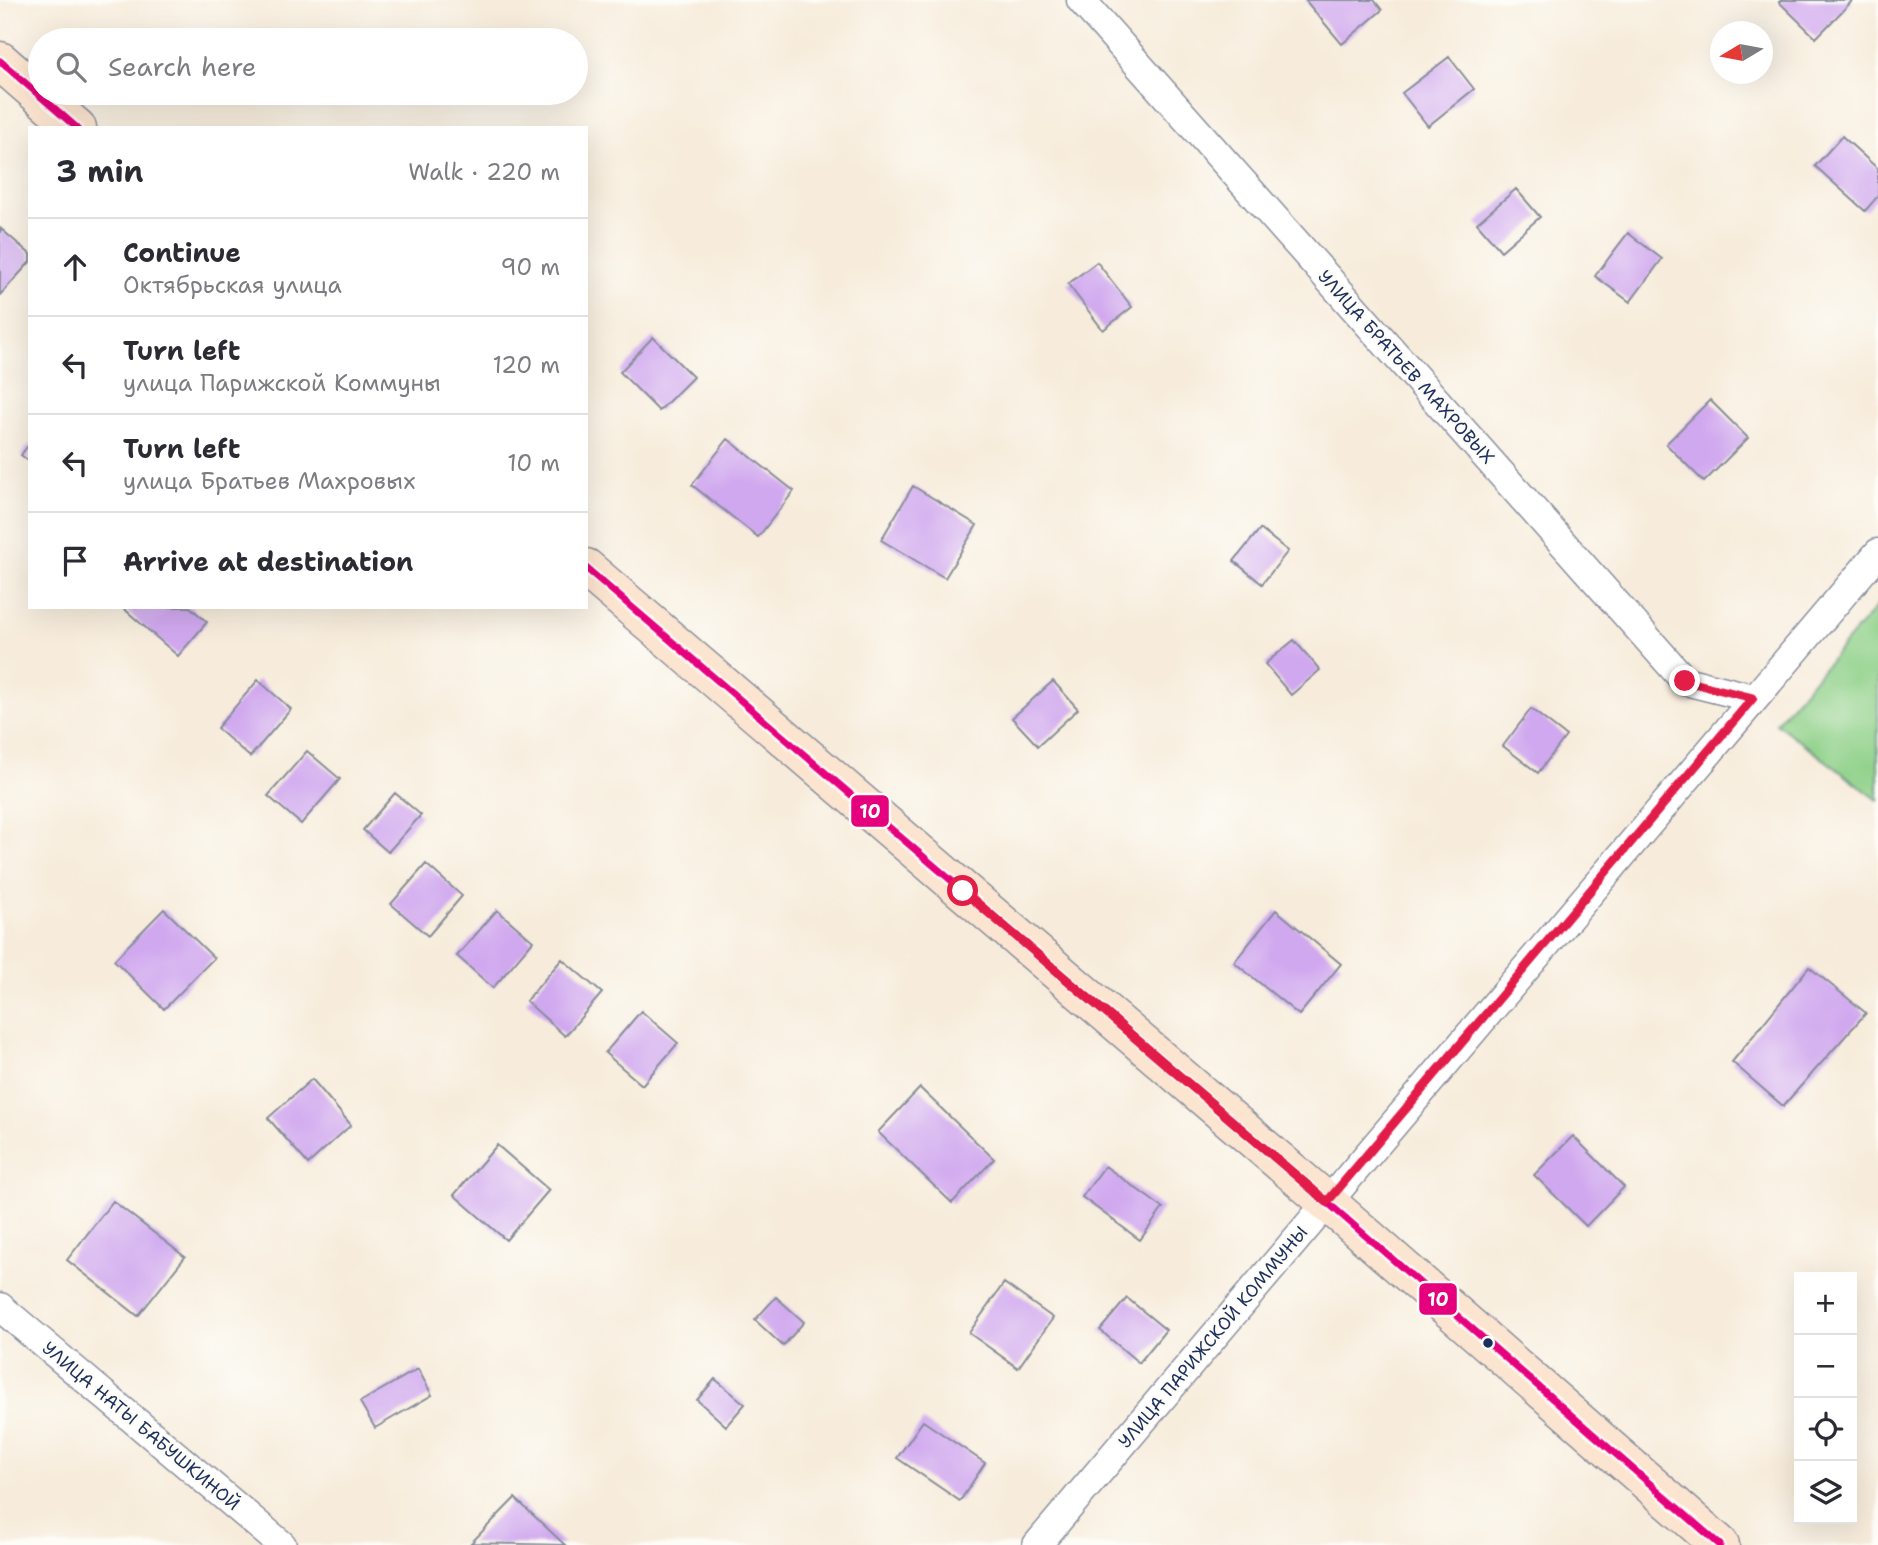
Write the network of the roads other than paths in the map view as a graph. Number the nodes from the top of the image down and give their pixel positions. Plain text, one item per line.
1 (1081, 0) edge
2 (0, 61) edge
3 (28, 85) edge
4 (51, 105) edge
5 (75, 126) edge
6 (1878, 553) edge
7 (588, 570) edge
8 (1753, 698) junction
9 (1327, 1202) junction
10 (0, 1307) edge
11 (282, 1545) edge
12 (1037, 1545) edge
13 (1720, 1545) edge

1 - 8 street, УЛИЦА БРАТЬЕВ МАХРОВЫХ
2 - 3 main road
4 - 5 main road
6 - 8 street, УЛИЦА ПАРИЖСКОЙ КОММУНЫ
7 - 9 main road
8 - 9 street, УЛИЦА ПАРИЖСКОЙ КОММУНЫ
9 - 12 street, УЛИЦА ПАРИЖСКОЙ КОММУНЫ
9 - 13 main road
10 - 11 street, УЛИЦА НАТЫ БАБУШКИНОЙ

